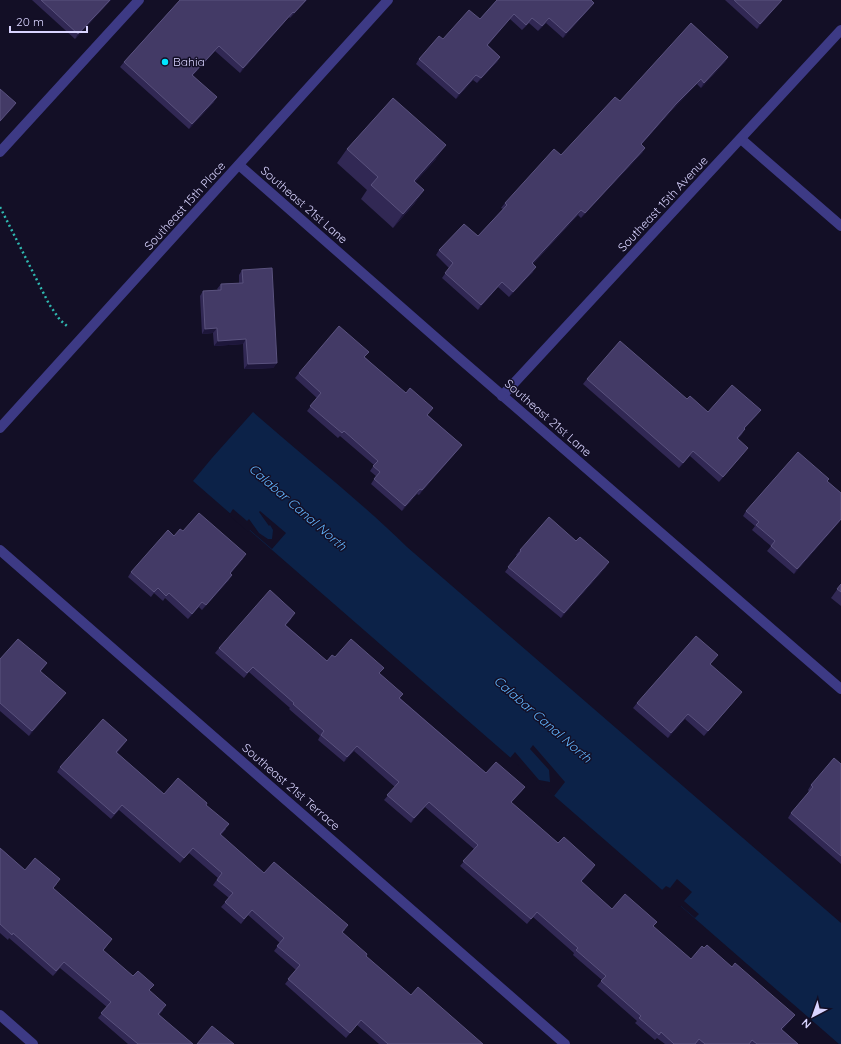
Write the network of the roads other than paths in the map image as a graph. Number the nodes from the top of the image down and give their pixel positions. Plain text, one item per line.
1 (139, 0) edge
2 (388, 0) edge
3 (841, 30) edge
4 (741, 139) junction
5 (0, 152) edge
6 (239, 165) junction
7 (841, 226) edge
8 (502, 396) junction
9 (0, 428) edge
10 (0, 550) edge
11 (841, 689) edge
12 (0, 1015) edge
13 (33, 1044) edge
14 (565, 1044) edge

1 - 5 street
2 - 6 street, Southeast 15th Place
3 - 4 street, Southeast 15th Avenue
4 - 7 street
4 - 8 street, Southeast 15th Avenue
6 - 8 street, Southeast 21st Lane
6 - 9 street, Southeast 15th Place
8 - 11 street, Southeast 21st Lane
10 - 14 street, Southeast 21st Terrace
12 - 13 street

